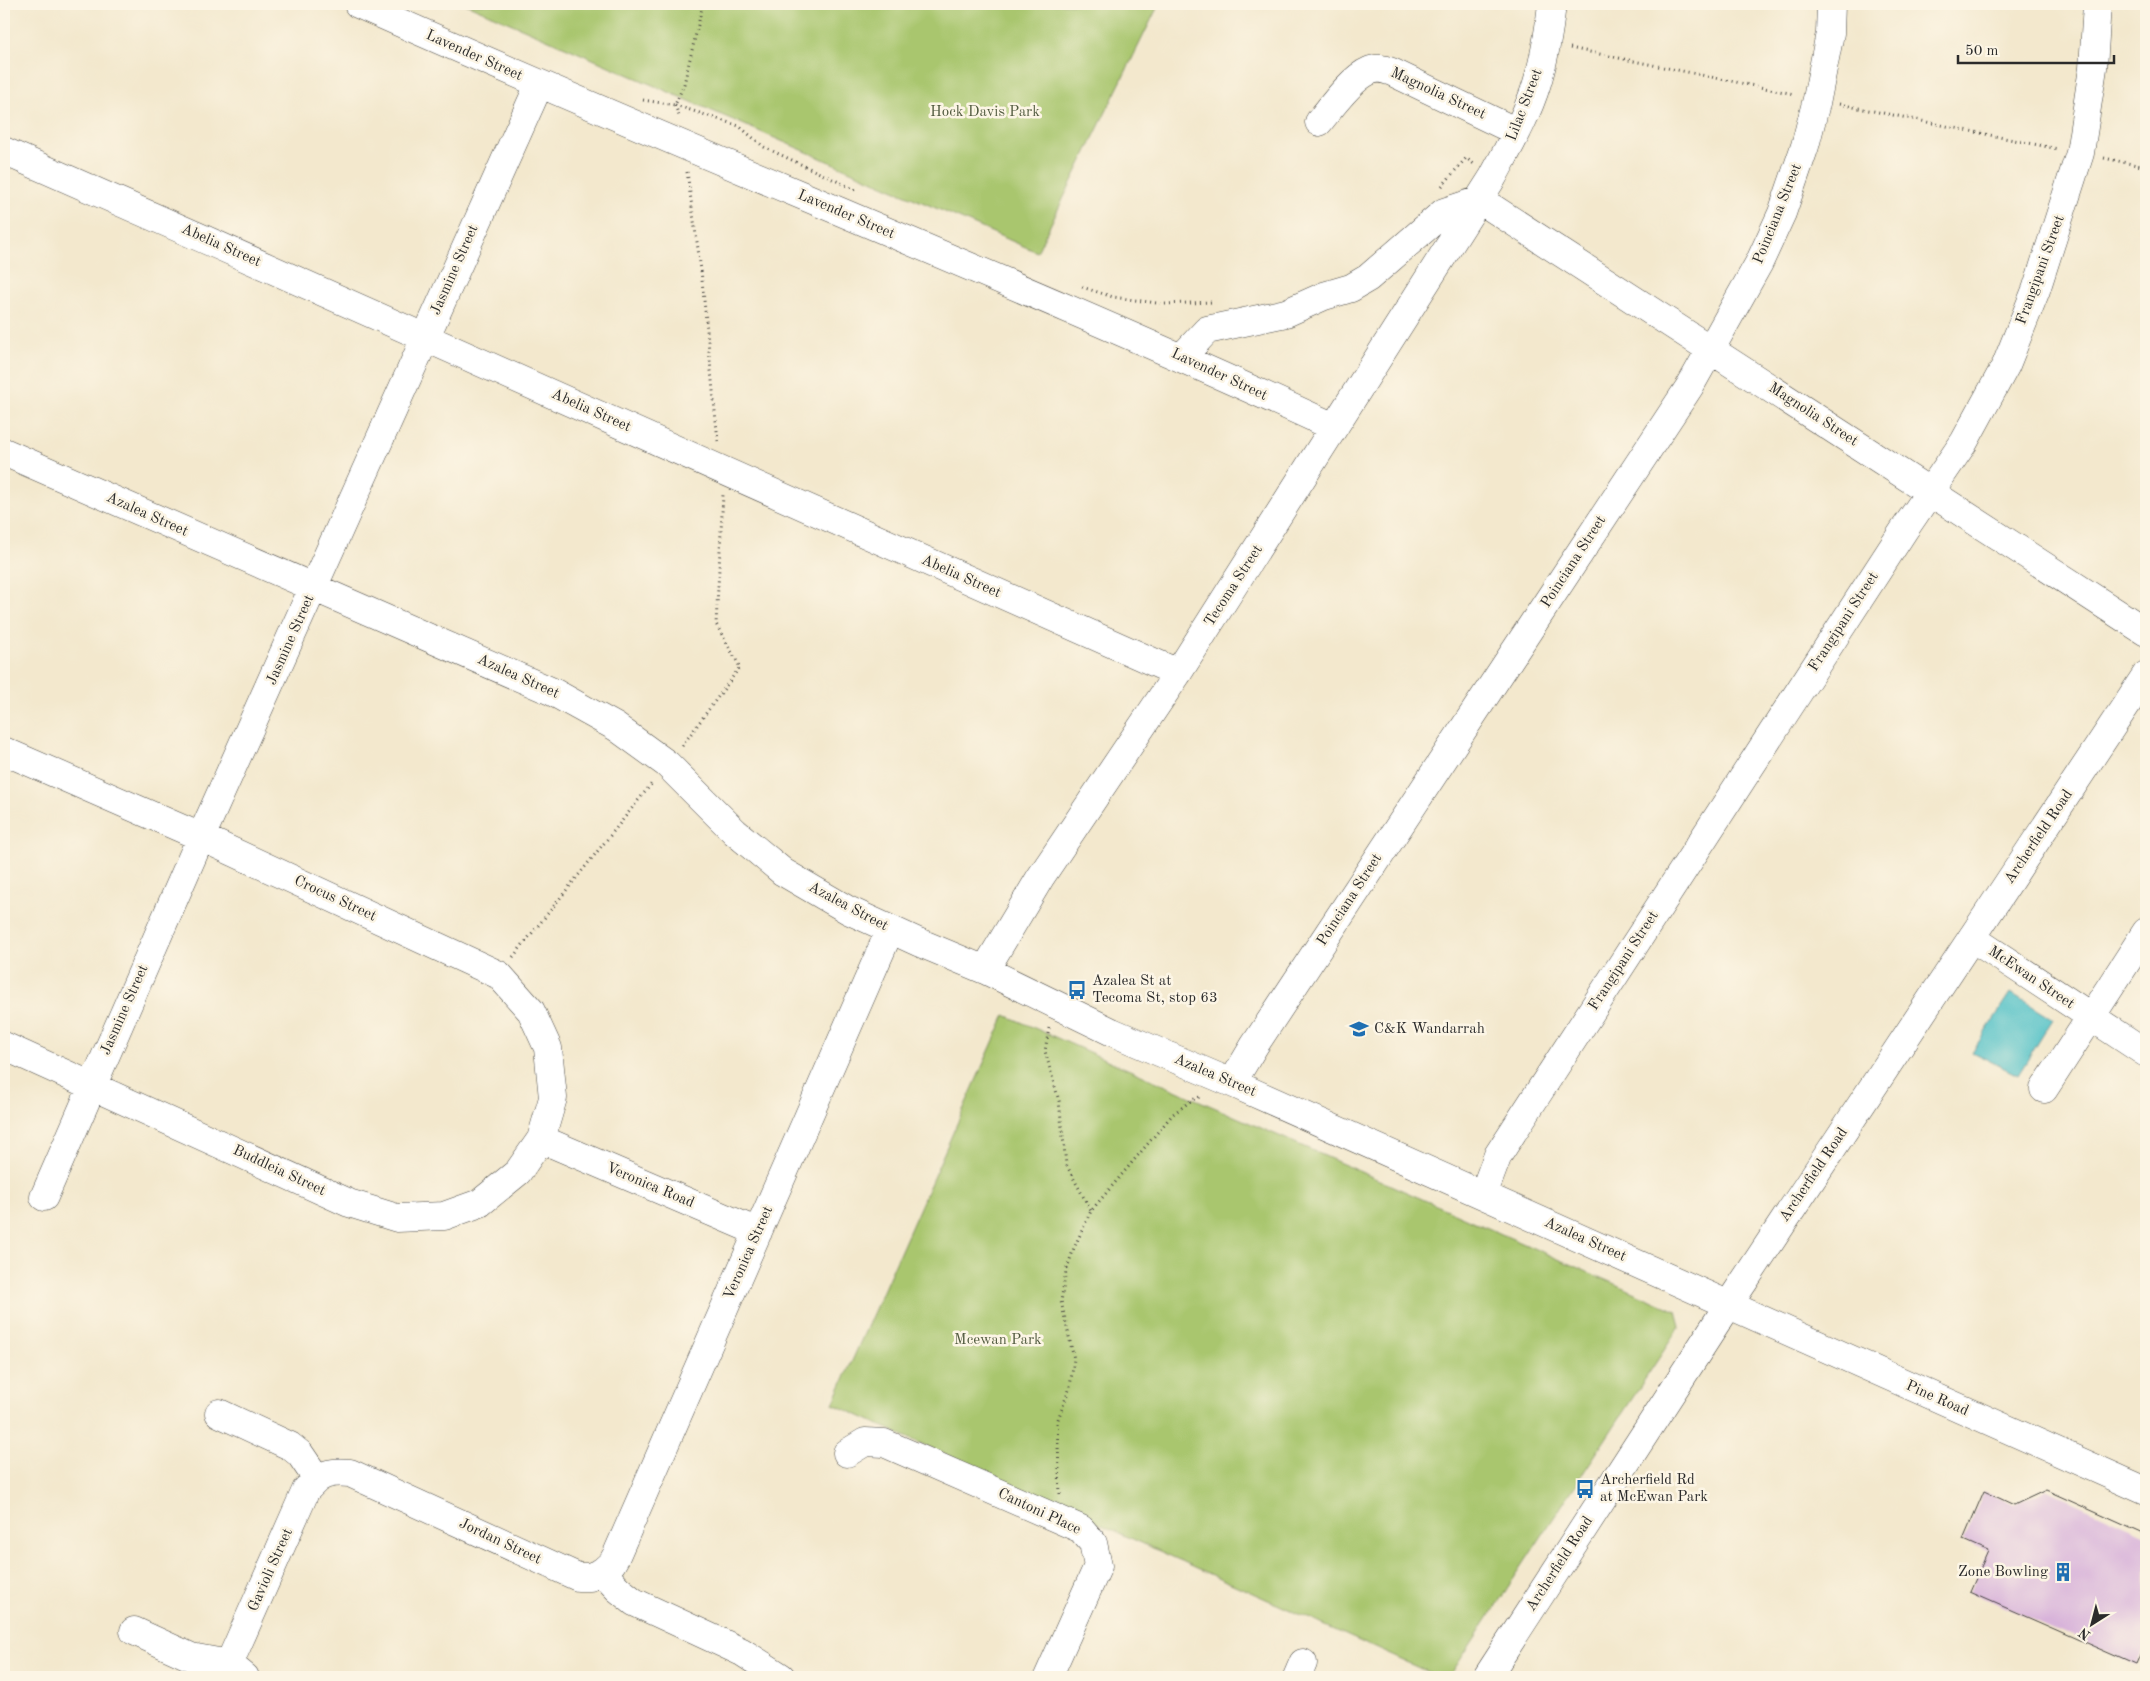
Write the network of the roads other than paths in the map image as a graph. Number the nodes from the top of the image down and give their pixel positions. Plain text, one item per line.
1 (358, 4) edge
2 (1552, 4) edge
3 (1831, 4) edge
4 (2097, 4) edge
5 (539, 85) junction
6 (1319, 122) dead end
7 (1517, 132) junction
8 (4, 151) edge
9 (1480, 200) junction
10 (1431, 275) junction
11 (1368, 278) junction
12 (426, 336) junction
13 (1711, 349) junction
14 (1182, 357) junction
15 (1334, 428) junction
16 (4, 452) edge
17 (1930, 491) junction
18 (314, 588) junction
19 (2146, 632) edge
20 (1178, 673) junction
21 (2146, 675) edge
22 (4, 751) edge
23 (201, 837) junction
24 (890, 930) junction
25 (2146, 932) edge
26 (1972, 938) junction
27 (985, 970) junction
28 (2090, 1018) junction
29 (4, 1046) edge
30 (2146, 1054) edge
31 (1232, 1083) junction
32 (92, 1086) junction
33 (2044, 1089) dead end
34 (542, 1139) junction
35 (1483, 1195) junction
36 (44, 1197) dead end
37 (758, 1232) junction
38 (1729, 1304) junction
39 (219, 1413) dead end
40 (847, 1453) dead end
41 (317, 1479) junction
42 (2146, 1491) edge
43 (602, 1572) junction
44 (134, 1631) dead end
45 (237, 1671) edge
46 (781, 1677) edge
47 (1048, 1677) edge
48 (1487, 1677) edge

1 - 5 street, Lavender Street
2 - 7 street, Lilac Street
3 - 13 street, Poinciana Street
4 - 17 street, Frangipani Street
5 - 12 street, Jasmine Street
5 - 14 street, Lavender Street
6 - 7 street, Magnolia Street
7 - 9 street, Lilac Street
8 - 12 street, Abelia Street
9 - 10 street, Tecoma Street
9 - 11 street
9 - 13 street, Magnolia Street
10 - 11 street
10 - 15 street, Tecoma Street
11 - 14 street
12 - 18 street, Jasmine Street
12 - 20 street, Abelia Street
13 - 17 street, Magnolia Street
13 - 31 street, Poinciana Street
14 - 15 street, Lavender Street
15 - 20 street, Tecoma Street
16 - 18 street, Azalea Street
17 - 19 street, Magnolia Street
17 - 35 street, Frangipani Street
18 - 23 street, Jasmine Street
18 - 24 street, Azalea Street
20 - 27 street, Tecoma Street
21 - 26 street, Archerfield Road
22 - 23 street, Crocus Street
23 - 32 street, Jasmine Street
23 - 34 street, Crocus Street
24 - 27 street, Azalea Street
24 - 37 street, Veronica Street
25 - 28 street, McEwan Street
26 - 28 street, McEwan Street
26 - 38 street, Archerfield Road
27 - 31 street, Azalea Street
28 - 30 street
28 - 33 street, McEwan Street
29 - 32 street, Buddleia Street
31 - 35 street, Azalea Street
32 - 34 street, Buddleia Street
32 - 36 street, Jasmine Street
34 - 37 street, Veronica Road
35 - 38 street, Azalea Street
37 - 43 street, Veronica Street
38 - 42 street, Pine Road
38 - 48 street, Archerfield Road
39 - 41 street
40 - 47 street, Cantoni Place
41 - 43 street, Jordan Street
41 - 45 street, Gavioli Street
43 - 46 street
44 - 45 street

